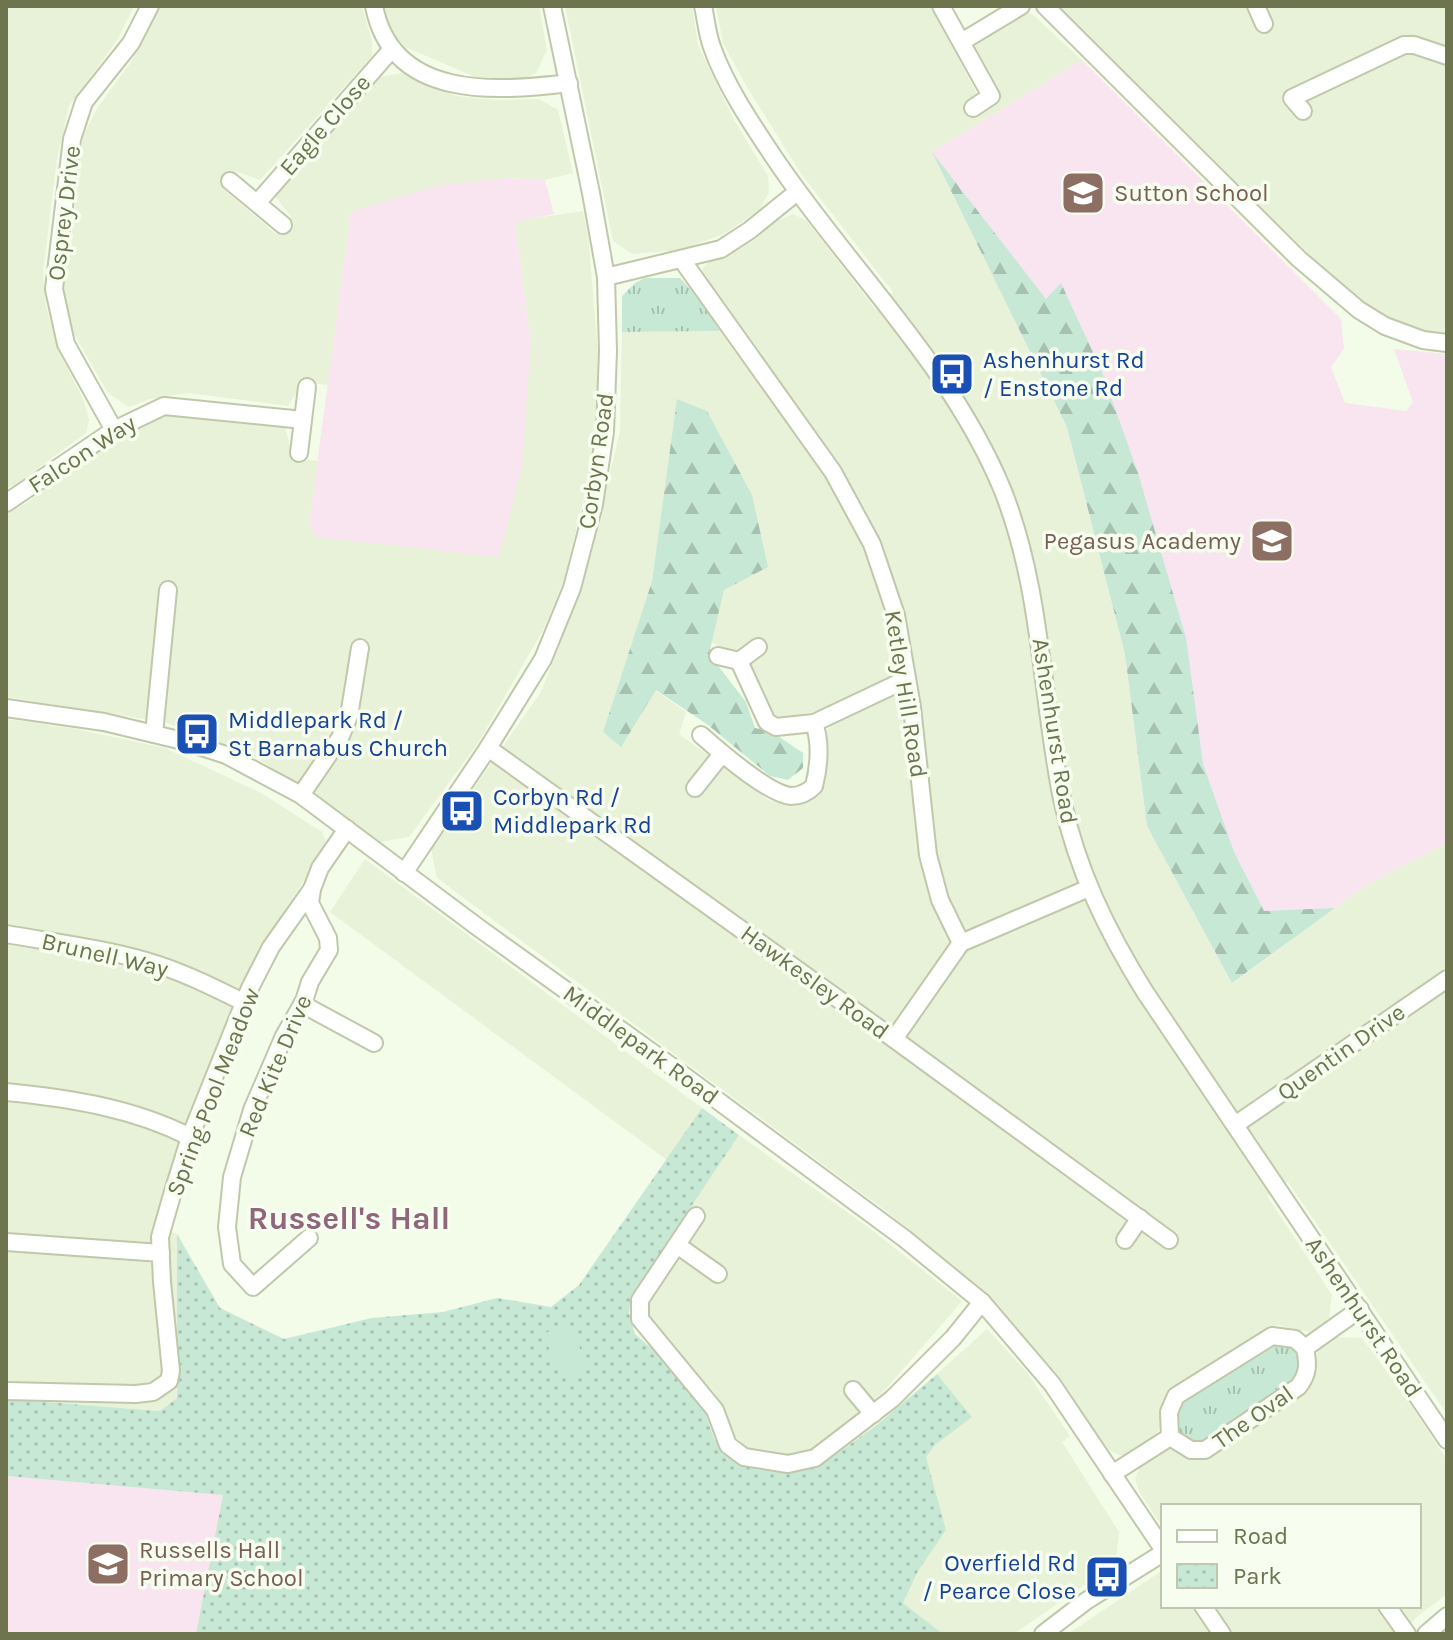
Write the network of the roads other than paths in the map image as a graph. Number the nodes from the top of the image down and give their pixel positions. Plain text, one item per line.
1 (150, 6) edge
2 (374, 6) edge
3 (552, 6) edge
4 (703, 6) edge
5 (941, 6) edge
6 (1021, 6) edge
7 (1045, 6) edge
8 (1256, 6) edge
9 (1264, 24) dead end
10 (963, 41) junction
11 (392, 49) junction
12 (1447, 56) edge
13 (569, 83) junction
14 (973, 108) dead end
15 (1303, 111) dead end
16 (230, 181) dead end
17 (797, 192) junction
18 (258, 202) junction
19 (283, 225) dead end
20 (682, 260) junction
21 (606, 277) junction
22 (1447, 343) edge
23 (307, 387) dead end
24 (303, 420) junction
25 (114, 430) junction
26 (299, 453) dead end
27 (6, 503) edge
28 (168, 590) dead end
29 (758, 647) dead end
30 (360, 648) dead end
31 (718, 656) dead end
32 (739, 661) junction
33 (907, 679) junction
34 (6, 708) edge
35 (814, 723) junction
36 (154, 734) junction
37 (701, 735) dead end
38 (488, 748) junction
39 (722, 754) junction
40 (695, 788) dead end
41 (301, 795) junction
42 (347, 829) junction
43 (404, 873) junction
44 (1089, 888) junction
45 (312, 889) junction
46 (6, 934) edge
47 (961, 943) junction
48 (1447, 979) edge
49 (245, 1003) junction
50 (302, 1004) junction
51 (894, 1039) junction
52 (374, 1043) dead end
53 (6, 1092) edge
54 (1235, 1125) junction
55 (190, 1137) junction
56 (696, 1216) dead end
57 (1140, 1218) junction
58 (309, 1238) dead end
59 (1125, 1240) dead end
60 (1169, 1240) dead end
61 (6, 1242) edge
62 (677, 1245) junction
63 (161, 1253) junction
64 (718, 1274) dead end
65 (982, 1302) junction
66 (1360, 1309) junction
67 (1305, 1348) junction
68 (853, 1390) dead end
69 (6, 1391) edge
70 (873, 1414) junction
71 (1170, 1437) junction
72 (1447, 1440) edge
73 (1112, 1474) junction
74 (1161, 1548) edge
75 (1161, 1552) edge
76 (1204, 1608) edge
77 (1388, 1608) edge
78 (1447, 1616) edge
79 (1043, 1634) edge
80 (1222, 1634) edge
81 (1407, 1634) edge
82 (1426, 1634) edge

1 - 25 street, Osprey Drive
2 - 11 street
3 - 13 street, Corbyn Road
4 - 17 street, Ashenhurst Road
5 - 10 street
6 - 10 street
7 - 22 street
8 - 9 street
10 - 14 street
11 - 13 street
11 - 18 street, Eagle Close
12 - 15 street
13 - 21 street, Corbyn Road
16 - 18 street
17 - 20 street
17 - 44 street, Ashenhurst Road
18 - 19 street
20 - 21 street
20 - 33 street, Ketley Hill Road
21 - 38 street, Corbyn Road
23 - 24 street
24 - 25 street, Falcon Way
24 - 26 street
25 - 27 street, Falcon Way
28 - 36 street
29 - 32 street
30 - 41 street
31 - 32 street
32 - 35 street
33 - 35 street
33 - 47 street, Ketley Hill Road
34 - 36 street, Middlepark Road
35 - 39 street
36 - 41 street, Middlepark Road
37 - 39 street
38 - 43 street, Corbyn Road
38 - 51 street, Hawkesley Road
39 - 40 street
41 - 42 street, Middlepark Road
42 - 43 street, Middlepark Road
42 - 45 street
43 - 65 street, Middlepark Road
44 - 47 street
44 - 54 street, Ashenhurst Road
45 - 49 street, Spring Pool Meadow
45 - 50 street, Red Kite Drive
46 - 49 street, Brunell Way
47 - 51 street
48 - 54 street, Quentin Drive
49 - 55 street, Spring Pool Meadow
50 - 52 street
50 - 58 street, Red Kite Drive
51 - 57 street, Hawkesley Road
53 - 55 street
54 - 66 street, Ashenhurst Road
55 - 63 street, Spring Pool Meadow
56 - 62 street
57 - 59 street
57 - 60 street, Hawkesley Road
61 - 63 street
62 - 64 street
62 - 70 street
63 - 69 street, Spring Pool Meadow
65 - 70 street
65 - 73 street, Middlepark Road
66 - 67 street
66 - 72 street, Ashenhurst Road
67 - 71 street
67 - 71 street, The Oval
68 - 70 street
71 - 73 street
73 - 74 street, Middlepark Road
75 - 79 street
76 - 80 street
77 - 81 street
78 - 82 street

